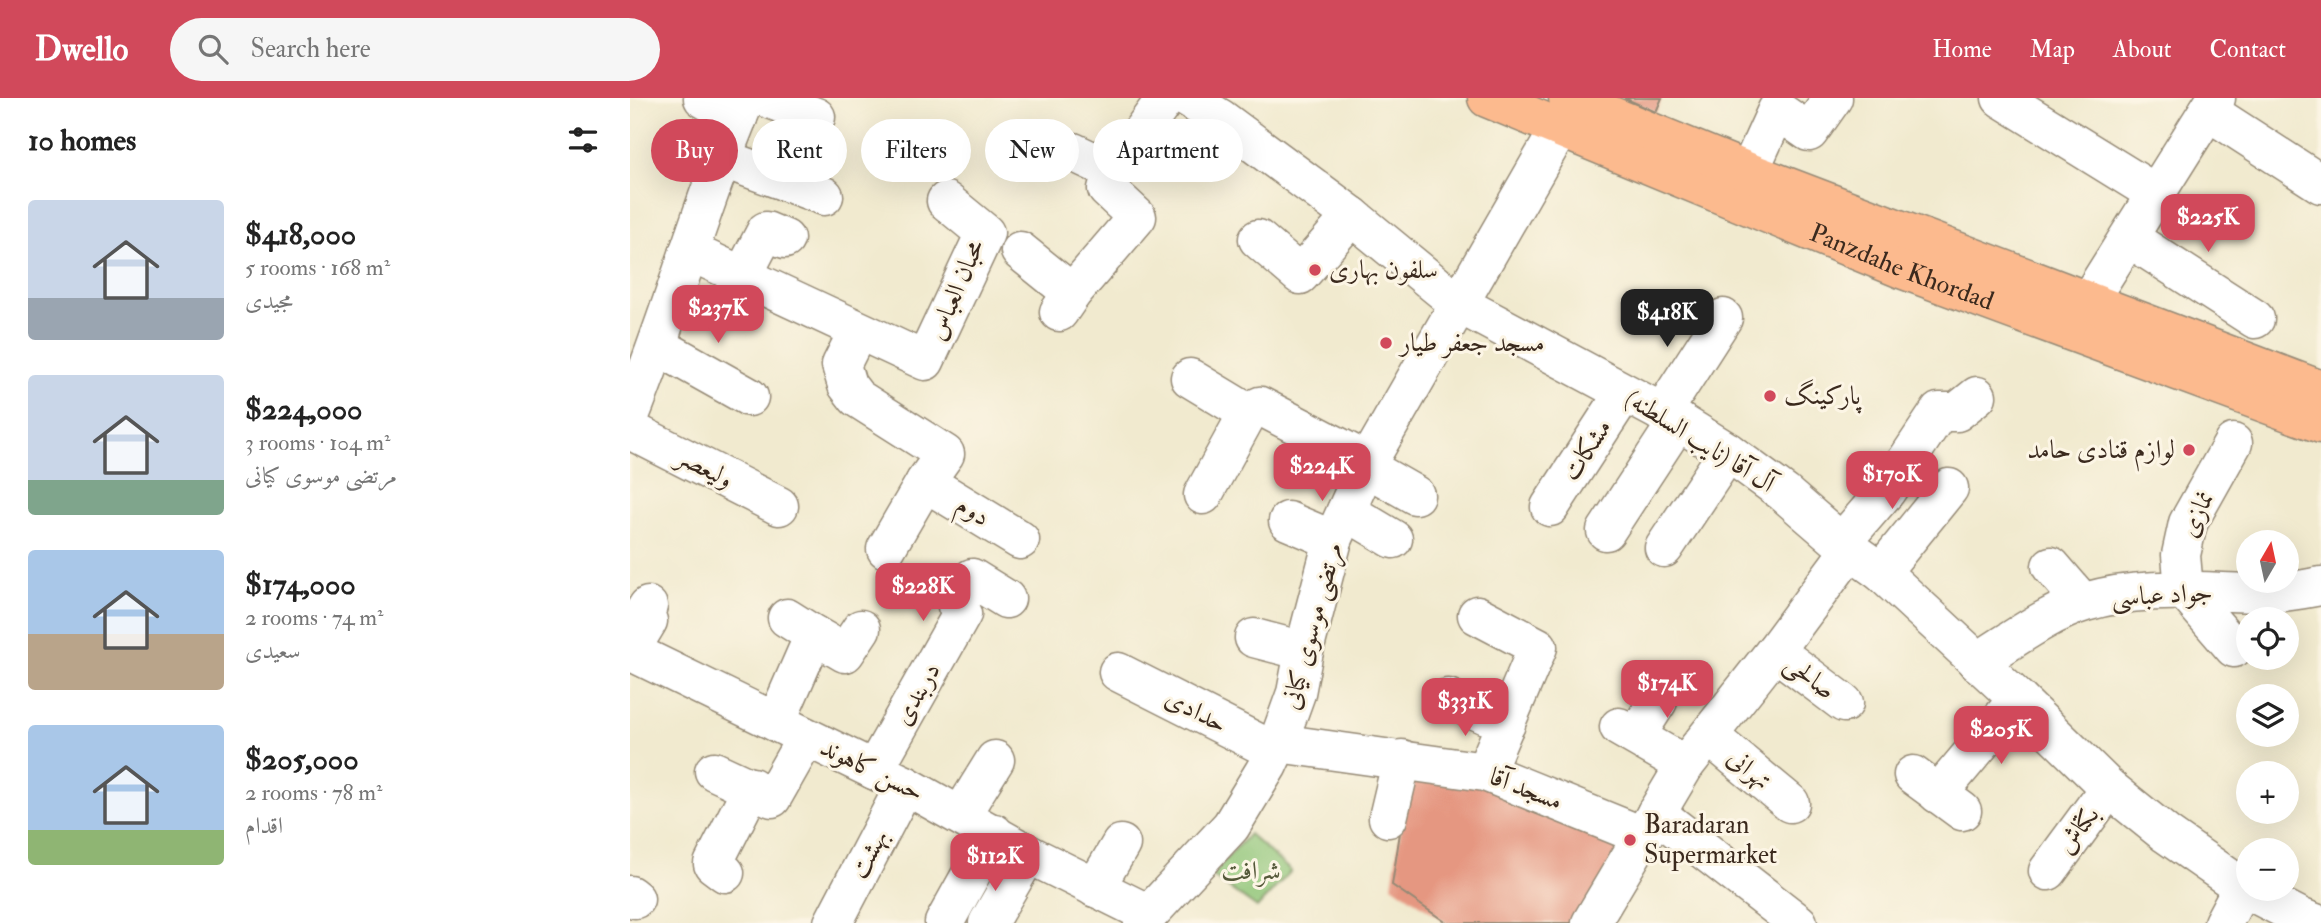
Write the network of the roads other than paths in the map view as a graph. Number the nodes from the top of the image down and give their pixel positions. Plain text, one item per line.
1 (702, 98) edge
2 (1166, 98) edge
3 (1187, 98) edge
4 (1487, 98) edge
5 (1833, 98) edge
6 (2001, 98) edge
7 (2212, 104) edge
8 (750, 105) edge
9 (1569, 106) edge
10 (816, 117) dead end
11 (1151, 119) edge
12 (738, 130) edge
13 (738, 164) edge
14 (1749, 172) junction
15 (715, 182) edge
16 (1109, 182) edge
17 (2321, 184) edge
18 (824, 197) dead end
19 (2154, 198) junction
20 (946, 201) dead end
21 (1352, 216) junction
22 (785, 239) dead end
23 (1258, 239) dead end
24 (2129, 239) junction
25 (689, 251) junction
26 (1020, 251) dead end
27 (1947, 267) junction
28 (742, 277) junction
29 (2087, 303) junction
30 (1459, 304) junction
31 (1723, 318) dead end
32 (2255, 319) dead end
33 (858, 331) junction
34 (658, 346) junction
35 (1190, 378) dead end
36 (2321, 390) edge
37 (1624, 393) junction
38 (1977, 396) dead end
39 (749, 397) dead end
40 (1248, 413) junction
41 (630, 416) edge
42 (1670, 417) junction
43 (2321, 424) edge
44 (630, 430) edge
45 (2233, 443) dead end
46 (1728, 452) junction
47 (1367, 465) junction
48 (925, 482) junction
49 (1950, 488) dead end
50 (1203, 495) dead end
51 (1415, 495) dead end
52 (779, 506) dead end
53 (1550, 507) dead end
54 (1288, 521) dead end
55 (1340, 525) junction
56 (1606, 531) dead end
57 (1393, 538) dead end
58 (1020, 540) dead end
59 (1846, 546) junction
60 (1664, 548) dead end
61 (886, 549) dead end
62 (2051, 566) dead end
63 (1881, 572) junction
64 (2321, 586) edge
65 (2184, 590) junction
66 (1006, 599) dead end
67 (2082, 602) junction
68 (648, 606) dead end
69 (1477, 615) dead end
70 (861, 629) dead end
71 (1254, 638) dead end
72 (2234, 648) dead end
73 (630, 651) edge
74 (1304, 651) junction
75 (1775, 651) junction
76 (1977, 662) junction
77 (1118, 672) dead end
78 (1448, 698) dead end
79 (2018, 699) junction
80 (1658, 701) dead end
81 (1844, 703) dead end
82 (1506, 724) junction
83 (791, 730) junction
84 (1709, 736) junction
85 (1276, 747) junction
86 (995, 760) dead end
87 (1402, 760) junction
88 (1685, 765) junction
89 (714, 771) dead end
90 (1485, 772) junction
91 (889, 778) junction
92 (2109, 788) junction
93 (762, 793) junction
94 (1938, 793) dead end
95 (1790, 803) dead end
96 (961, 815) junction
97 (1388, 818) dead end
98 (1650, 825) junction
99 (994, 833) junction
100 (1121, 844) dead end
101 (1028, 854) junction
102 (2048, 871) dead end
103 (725, 873) dead end
104 (2236, 883) edge
105 (1095, 888) junction
106 (2236, 898) edge
107 (2268, 901) edge
108 (1146, 918) edge
109 (833, 923) edge
110 (944, 923) edge
111 (988, 923) edge
112 (1591, 923) edge
113 (1798, 923) edge
114 (2223, 923) edge
115 (2315, 923) edge

1 - 8 street
2 - 11 street
3 - 21 street, آل آقا (نایب السلطنه)
4 - 9 main road, Panzdahe Khordad
5 - 14 street
6 - 19 street
7 - 17 street
7 - 19 street
8 - 10 street
8 - 12 street
9 - 14 main road, Panzdahe Khordad
9 - 27 main road, Panzdahe Khordad
9 - 30 street, مرتضی موسوی کیانی
13 - 18 street
14 - 27 main road, Panzdahe Khordad
15 - 25 street
16 - 26 street
19 - 24 street
20 - 33 street, محبان العباس
21 - 23 street
21 - 30 street, آل آقا (نایب السلطنه)
22 - 28 street
24 - 29 street
24 - 32 street
25 - 28 street, محبان العباس
25 - 34 street
27 - 29 main road, Panzdahe Khordad
27 - 43 main road, Panzdahe Khordad
28 - 33 street, محبان العباس
29 - 36 main road, Panzdahe Khordad
30 - 37 street, آل آقا (نایب السلطنه)
30 - 47 street, مرتضی موسوی کیانی
31 - 42 street
33 - 48 street
34 - 39 street
34 - 41 street
35 - 40 street
37 - 42 street, آل آقا (نایب السلطنه)
37 - 53 street, مشکات
38 - 59 street
40 - 47 street
40 - 50 street
42 - 46 street, آل آقا (نایب السلطنه)
42 - 56 street
44 - 52 street, ولیعصر
45 - 65 street, نمازی
46 - 59 street, آل آقا (نایب السلطنه)
46 - 60 street
47 - 51 street
47 - 55 street, مرتضی موسوی کیانی
48 - 58 street, دوم
48 - 61 street
49 - 63 street
54 - 55 street
55 - 57 street
55 - 74 street, مرتضی موسوی کیانی
59 - 63 street, آل آقا (نایب السلطنه)
59 - 75 street
62 - 67 street
63 - 76 street, آل آقا (نایب السلطنه)
64 - 65 street, جواد عباسی
65 - 67 street, جواد عباسی
65 - 72 street
66 - 91 street, دربندی
67 - 76 street, جواد عباسی
68 - 73 street
69 - 82 street
70 - 83 street
71 - 74 street
73 - 83 street, حسن کاهوند
74 - 85 street, مرتضی موسوی کیانی
75 - 81 street, صالحی
75 - 84 street
76 - 79 street, آل آقا (نایب السلطنه)
77 - 85 street, حدادی
78 - 82 street
79 - 92 street, آل آقا (نایب السلطنه)
79 - 94 street
80 - 88 street
82 - 90 street
83 - 91 street, حسن کاهوند
83 - 93 street
84 - 88 street
84 - 95 street, تهرانی
85 - 87 street, مسجد آقا
85 - 108 street, مرتضی موسوی کیانی
86 - 96 street
87 - 90 street, مسجد آقا
87 - 97 street
88 - 98 street
89 - 93 street
90 - 98 street, مسجد آقا
91 - 96 street, حسن کاهوند
91 - 109 street, بهشت
92 - 102 street, بکتاش
92 - 104 street, آل آقا (نایب السلطنه)
93 - 103 street
96 - 99 street, حسن کاهوند
98 - 112 street
98 - 113 street, مسجد آقا
99 - 101 street, حسن کاهوند
99 - 110 street
100 - 105 street
101 - 105 street, حسن کاهوند
101 - 111 street
105 - 108 street, حسن کاهوند
106 - 114 street
107 - 115 street, آل آقا (نایب السلطنه)

